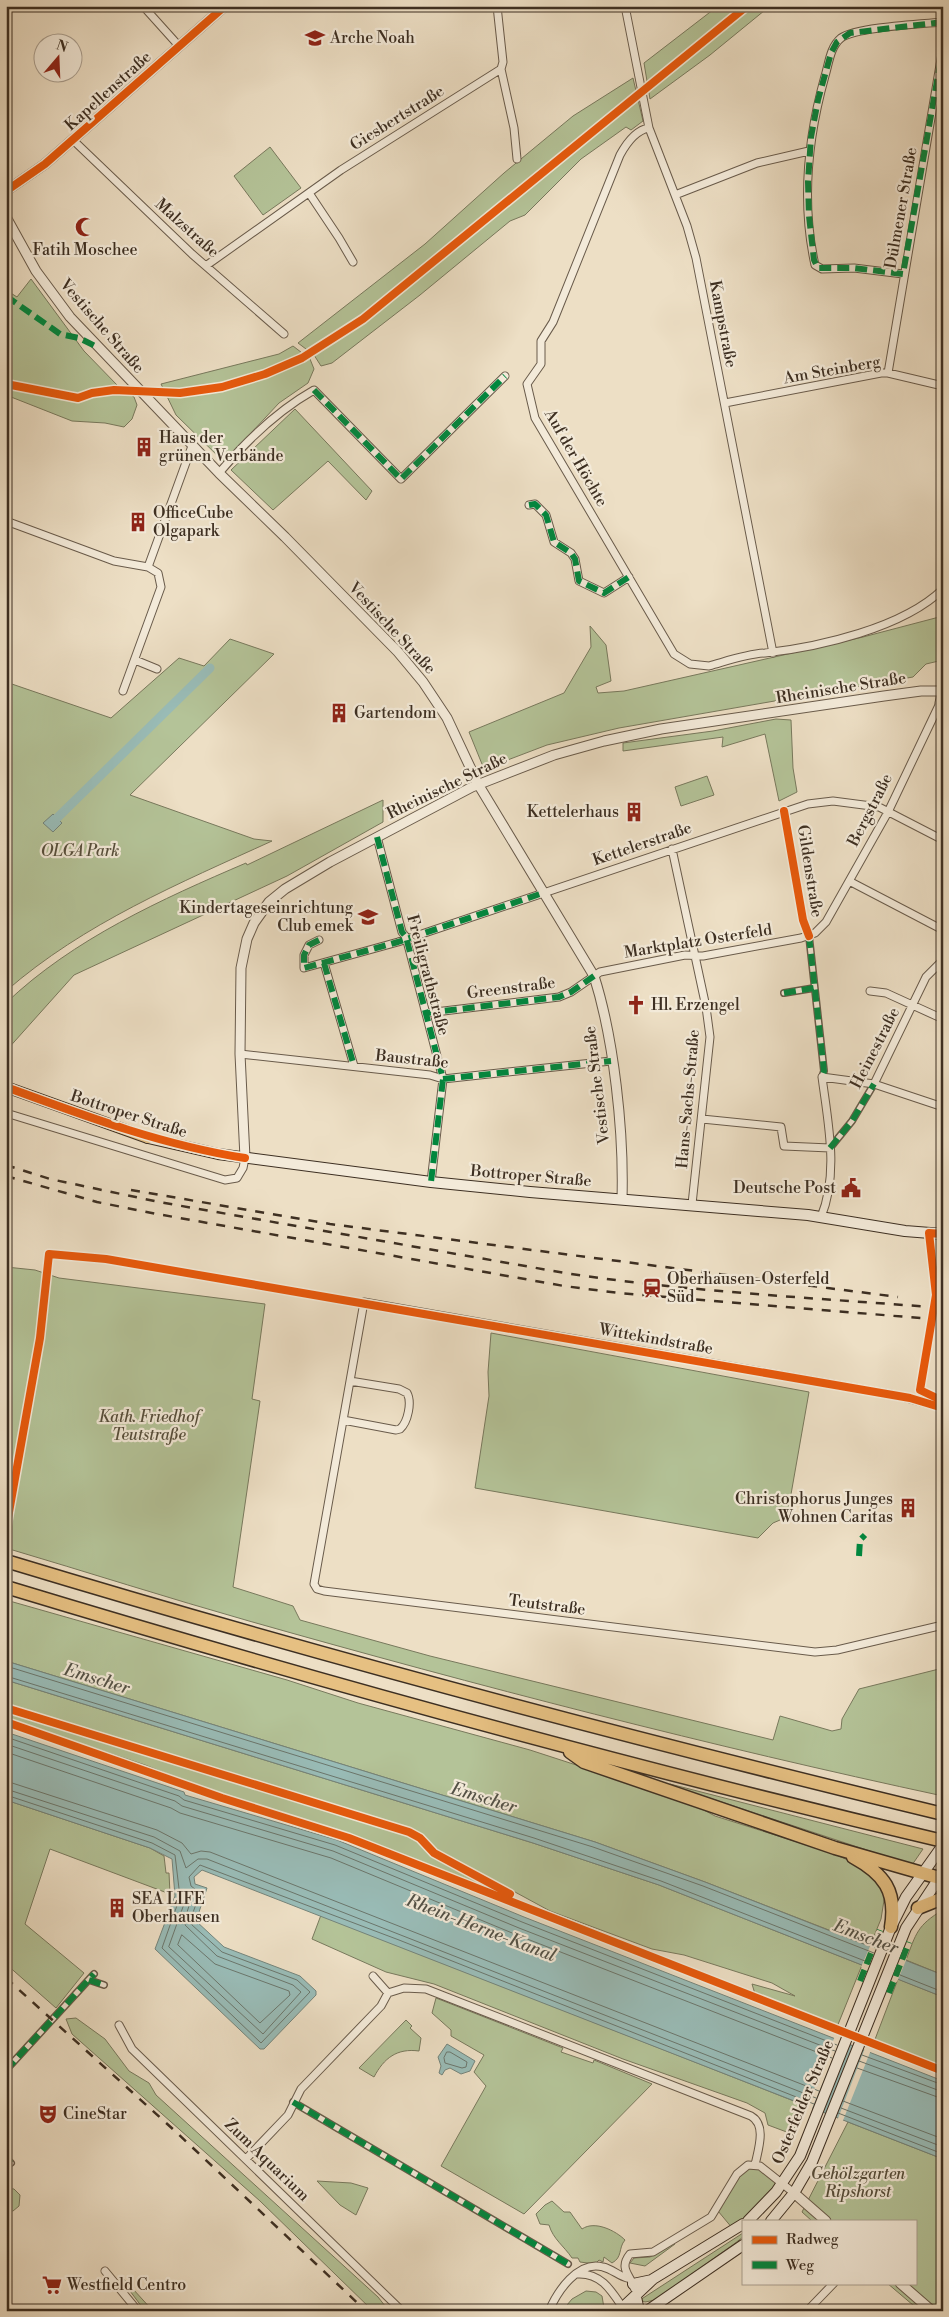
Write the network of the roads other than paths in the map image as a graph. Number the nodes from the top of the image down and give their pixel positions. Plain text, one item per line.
1 (143, 6) edge
2 (225, 6) edge
3 (497, 6) edge
4 (625, 6) edge
5 (943, 22) edge
6 (179, 46) junction
7 (943, 47) edge
8 (501, 69) junction
9 (649, 128) junction
10 (73, 140) junction
11 (809, 151) junction
12 (517, 159) dead end
13 (6, 191) edge
14 (308, 193) junction
15 (674, 195) junction
16 (6, 217) edge
17 (353, 262) dead end
18 (206, 265) junction
19 (903, 274) junction
20 (284, 334) dead end
21 (888, 373) junction
22 (505, 376) dead end
23 (943, 386) edge
24 (725, 403) junction
25 (192, 446) junction
26 (219, 473) junction
27 (530, 505) dead end
28 (6, 521) edge
29 (148, 567) junction
30 (629, 577) junction
31 (943, 589) edge
32 (773, 653) junction
33 (135, 660) junction
34 (157, 668) dead end
35 (943, 669) edge
36 (943, 674) edge
37 (942, 690) edge
38 (123, 691) dead end
39 (941, 704) edge
40 (478, 784) junction
41 (784, 811) junction
42 (888, 812) junction
43 (377, 837) junction
44 (943, 840) edge
45 (672, 849) junction
46 (849, 881) junction
47 (542, 893) junction
48 (943, 930) edge
49 (809, 936) junction
50 (406, 938) junction
51 (319, 940) dead end
52 (695, 956) junction
53 (943, 960) edge
54 (324, 963) junction
55 (594, 976) junction
56 (814, 988) junction
57 (870, 991) dead end
58 (784, 993) dead end
59 (912, 1005) junction
60 (427, 1013) junction
61 (943, 1019) edge
62 (240, 1054) junction
63 (611, 1060) junction
64 (354, 1066) junction
65 (822, 1077) junction
66 (443, 1079) junction
67 (874, 1084) junction
68 (6, 1087) edge
69 (943, 1107) edge
70 (6, 1113) edge
71 (702, 1118) junction
72 (830, 1148) junction
73 (245, 1158) junction
74 (431, 1182) junction
75 (622, 1199) junction
76 (692, 1204) junction
77 (821, 1217) junction
78 (943, 1234) edge
79 (364, 1302) joint
80 (350, 1381) junction
81 (943, 1408) edge
82 (343, 1420) junction
83 (943, 1448) edge
84 (943, 1489) edge
85 (6, 1561) edge
86 (6, 1587) edge
87 (943, 1625) edge
88 (563, 1747) junction
89 (943, 1814) edge
90 (939, 1841) edge
91 (835, 1848) junction
92 (923, 1873) junction
93 (941, 1876) edge
94 (943, 1898) edge
95 (918, 1908) junction
96 (890, 1930) junction
97 (94, 1974) dead end
98 (373, 1976) dead end
99 (89, 1980) junction
100 (104, 1985) dead end
101 (388, 1993) junction
102 (119, 2025) dead end
103 (6, 2070) edge
104 (294, 2102) junction
105 (6, 2158) edge
106 (246, 2159) junction
107 (11, 2163) dead end
108 (755, 2165) junction
109 (782, 2184) junction
110 (794, 2194) junction
111 (749, 2220) edge
112 (772, 2220) edge
113 (825, 2220) edge
114 (742, 2225) edge
115 (742, 2245) edge
116 (568, 2264) dead end
117 (105, 2271) dead end
118 (577, 2274) junction
119 (653, 2279) junction
120 (630, 2281) junction
121 (833, 2284) edge
122 (901, 2284) edge
123 (636, 2297) junction
124 (624, 2310) edge
125 (138, 2311) edge
126 (402, 2311) edge
127 (548, 2311) edge
128 (639, 2311) edge
129 (647, 2311) edge
130 (807, 2311) edge
131 (932, 2311) edge

1 - 6 street
2 - 6 street, Kapellenstraße
3 - 8 street
4 - 9 street, Kampstraße
5 - 11 street
6 - 10 street, Kapellenstraße
7 - 19 street, Dülmener Straße
8 - 12 street
8 - 14 street, Giesbertstraße
9 - 15 street, Kampstraße
9 - 30 street, Auf der Höchte
10 - 13 street, Kapellenstraße
10 - 18 street, Malzstraße
11 - 15 street
11 - 19 street
14 - 17 street
14 - 18 street, Giesbertstraße
15 - 24 street, Kampstraße
16 - 25 street, Vestische Straße
18 - 20 street, Malzstraße
19 - 21 street, Dülmener Straße
21 - 23 street, Am Steinberg
21 - 24 street, Am Steinberg
22 - 26 street
24 - 32 street, Kampstraße
25 - 26 street, Vestische Straße
25 - 29 street
26 - 40 street, Vestische Straße
27 - 30 street
28 - 29 street
29 - 33 street
30 - 32 street, Auf der Höchte
31 - 32 street, Auf der Höchte
33 - 34 street
33 - 38 street
35 - 36 street
37 - 39 street, Bergstraße
37 - 40 street, Rheinische Straße
39 - 42 street, Bergstraße
40 - 43 street, Rheinische Straße
40 - 47 street, Vestische Straße
41 - 42 street, Kettelerstraße
41 - 45 street, Kettelerstraße
41 - 49 street, Gildenstraße
42 - 44 street, Kettelerstraße
42 - 46 street, Bergstraße
43 - 50 street, Freiligrathstraße
43 - 62 street, Rheinische Straße
45 - 47 street, Kettelerstraße
45 - 52 street, Hans-Sachs-Straße
46 - 48 street
46 - 49 street, Bergstraße
47 - 50 street, Kettelerstraße
47 - 55 street, Vestische Straße
49 - 52 street, Marktplatz Osterfeld
49 - 56 street, Gildenstraße
50 - 54 street, Kettelerstraße
50 - 60 street, Freiligrathstraße
51 - 54 street, Kettelerstraße
52 - 55 street, Marktplatz Osterfeld
52 - 71 street, Hans-Sachs-Straße
53 - 59 street, Heinestraße
54 - 64 street
55 - 60 street, Greenstraße
55 - 63 street, Vestische Straße
56 - 58 street
56 - 65 street, Gildenstraße
57 - 59 street
59 - 61 street
59 - 67 street, Heinestraße
60 - 66 street, Freiligrathstraße
62 - 64 street, Baustraße
62 - 73 street, Rheinische Straße
63 - 66 street, Baustraße
63 - 75 street, Vestische Straße
64 - 66 street, Baustraße
65 - 67 street
65 - 72 street, Gildenstraße
66 - 74 street, Freiligrathstraße
67 - 69 street
67 - 72 street, Heinestraße
68 - 73 main road, Bottroper Straße
70 - 73 street
71 - 72 street
71 - 76 street, Hans-Sachs-Straße
72 - 77 street, Gildenstraße
73 - 74 main road, Bottroper Straße
74 - 75 main road, Bottroper Straße
75 - 76 main road, Bottroper Straße
76 - 77 main road, Bottroper Straße
77 - 78 main road, Bottroper Straße
79 - 80 street, Teutstraße
79 - 81 street, Wittekindstraße
80 - 82 street, Teutstraße
80 - 82 street
82 - 87 street, Teutstraße
83 - 84 street
85 - 89 highway
86 - 88 highway
88 - 90 highway
88 - 91 highway
90 - 92 main road, Osterfelder Straße
91 - 92 highway
91 - 96 highway
92 - 93 highway
92 - 96 main road, Osterfelder Straße
93 - 95 main road, Osterfelder Straße
94 - 95 highway
95 - 110 main road, Osterfelder Straße
96 - 109 main road, Osterfelder Straße
97 - 99 street
98 - 101 street
99 - 100 street
99 - 103 street
101 - 104 street
101 - 108 street
102 - 106 street, Zum Aquarium
104 - 106 street
104 - 116 street
105 - 107 street
106 - 126 street, Zum Aquarium
108 - 109 street, Osterfelder Straße
108 - 120 street, Osterfelder Straße
109 - 110 street
109 - 111 main road, Osterfelder Straße
110 - 112 main road, Osterfelder Straße
110 - 113 street
114 - 119 main road
115 - 129 main road
117 - 125 street
118 - 120 street
118 - 124 street
118 - 127 street
119 - 120 main road
119 - 123 main road
120 - 123 street
121 - 130 street
122 - 131 street
123 - 124 main road
123 - 128 main road

